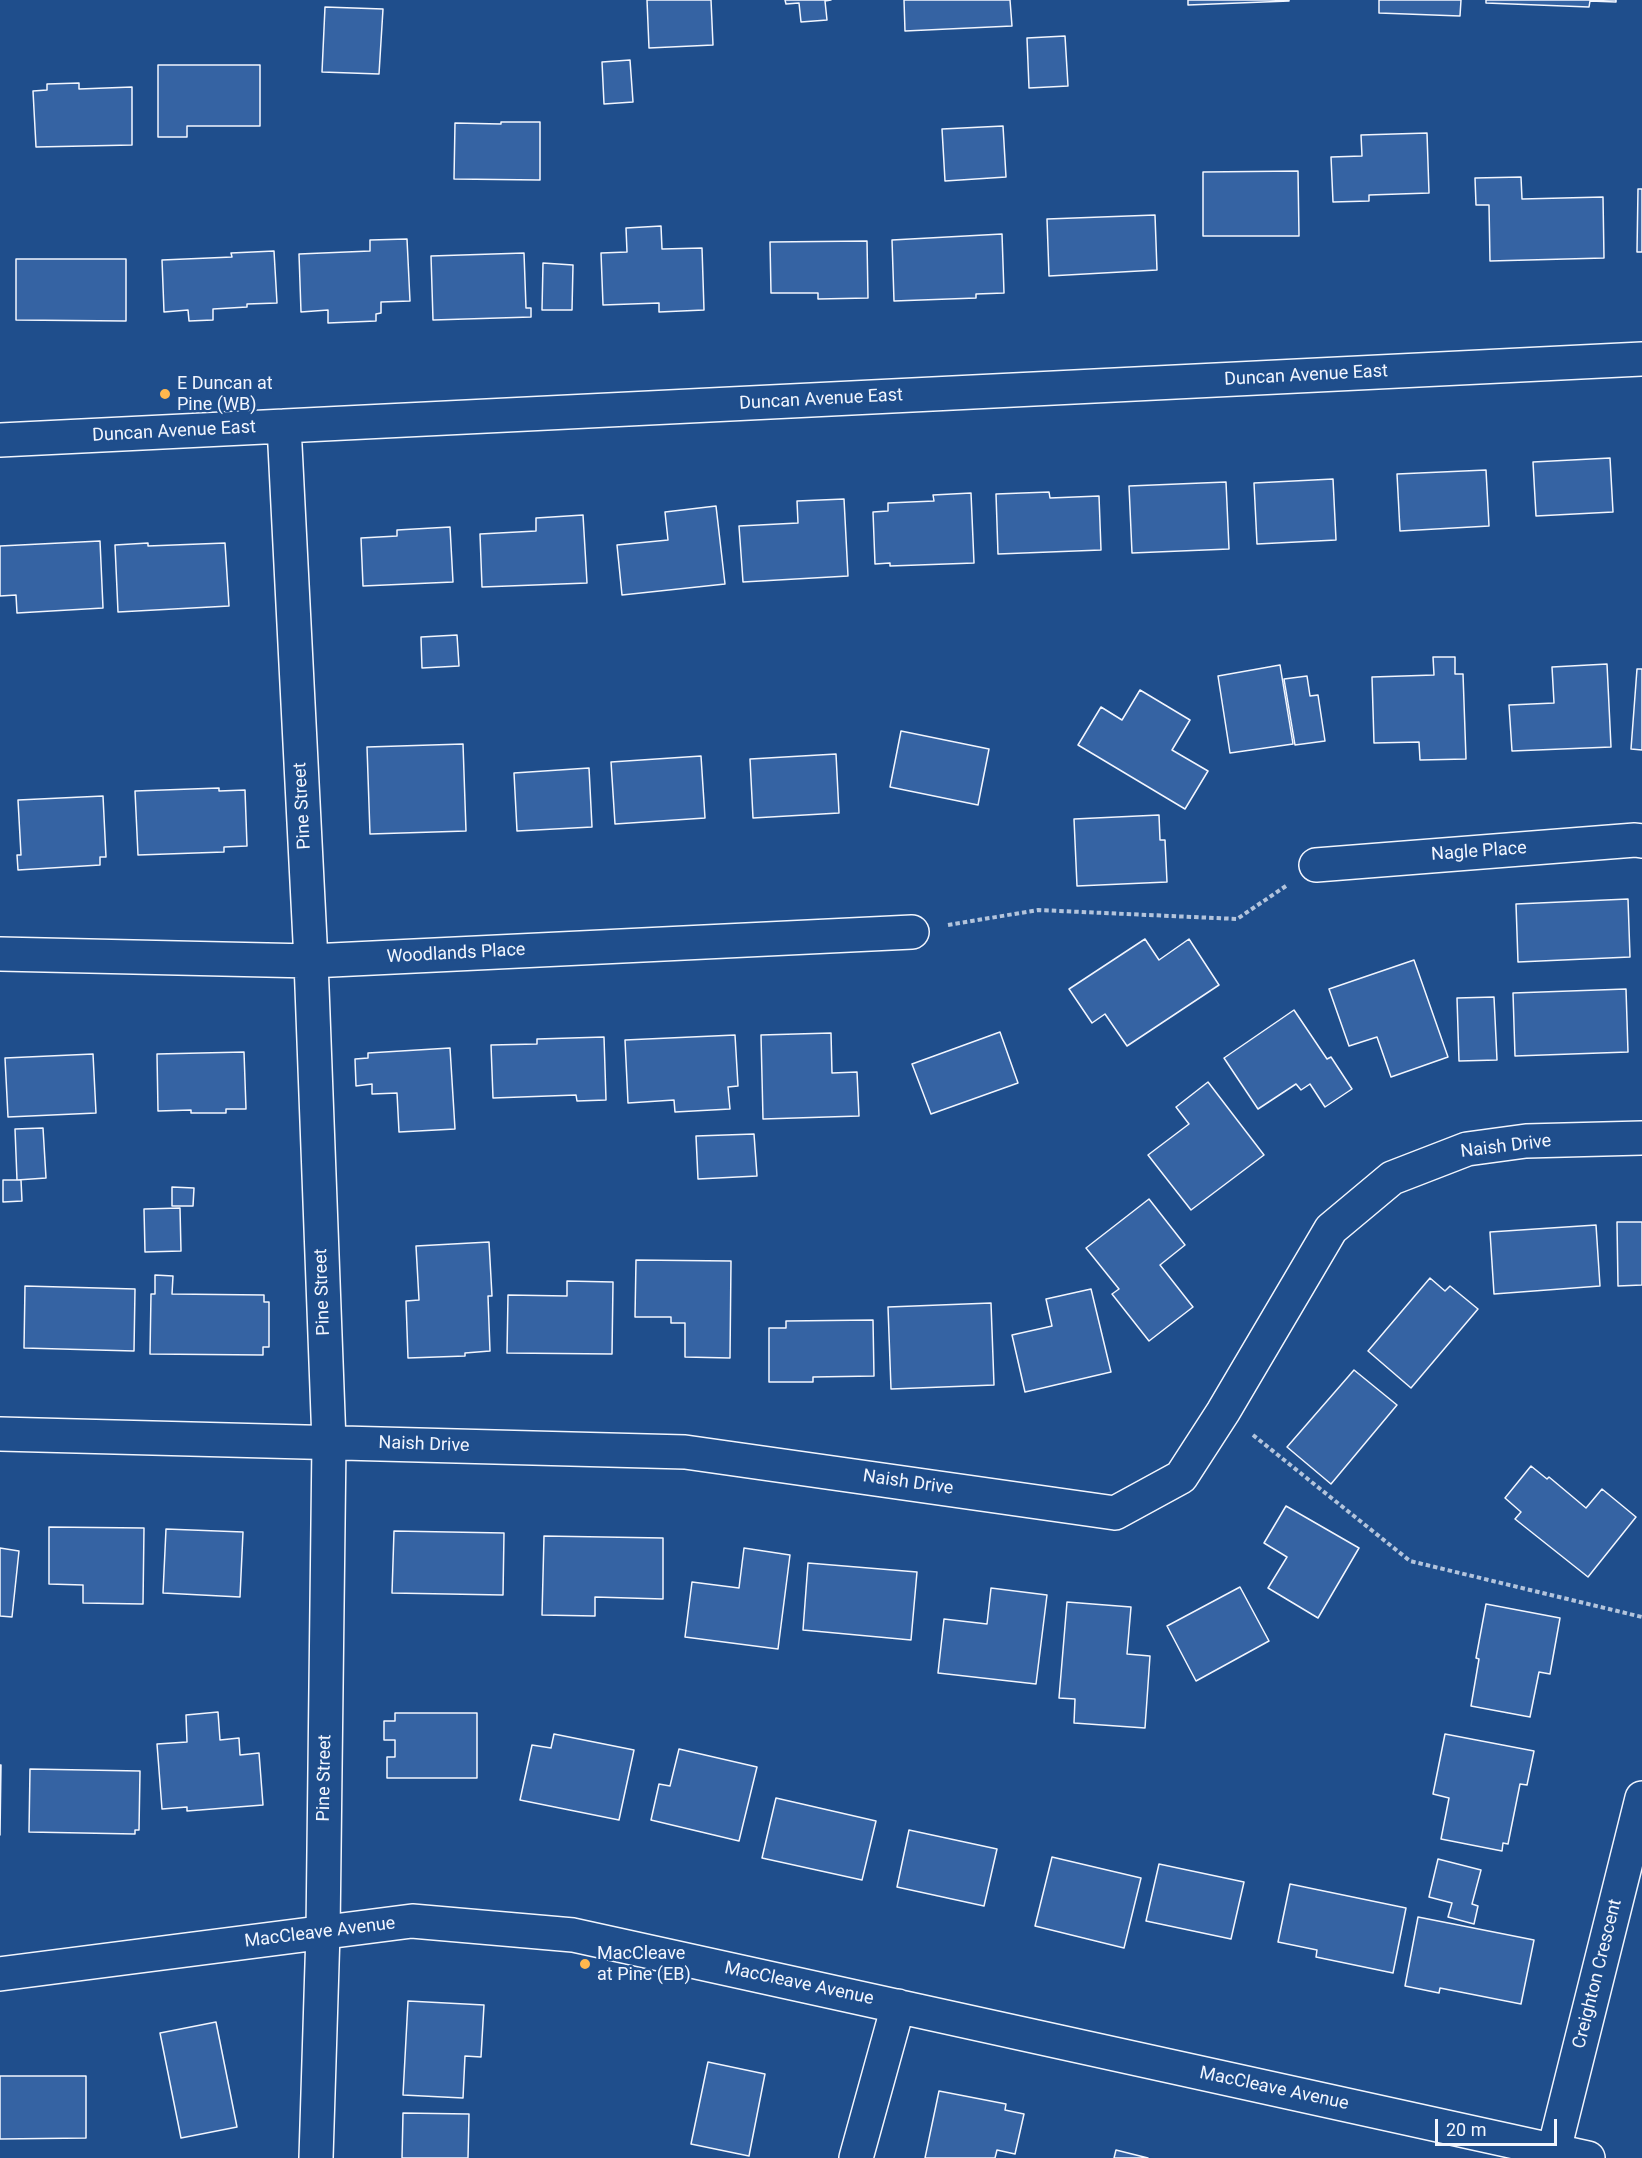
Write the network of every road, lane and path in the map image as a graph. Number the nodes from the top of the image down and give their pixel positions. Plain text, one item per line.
1 (1642, 359) edge
2 (284, 426) junction
3 (0, 441) edge
4 (1642, 841) edge
5 (1316, 865) joint
6 (912, 932) joint
7 (0, 954) edge
8 (311, 961) junction
9 (1642, 1138) edge
10 (1223, 1412) junction
11 (0, 1434) edge
12 (329, 1442) junction
13 (1642, 1617) edge
14 (1642, 1798) edge
15 (322, 1932) junction
16 (0, 1974) edge
17 (898, 2006) junction
18 (1554, 2150) junction
19 (316, 2158) edge
20 (856, 2158) edge
21 (1588, 2158) edge

1 - 2 street, Duncan Avenue East
2 - 3 street, Duncan Avenue East
2 - 8 street, Pine Street
4 - 5 street, Nagle Place
5 - 6 path
6 - 8 street, Woodlands Place
7 - 8 street, Woodlands Place
8 - 12 street, Pine Street
9 - 10 street, Naish Drive
10 - 12 street, Naish Drive
10 - 13 path
11 - 12 street, Naish Drive
12 - 15 street, Pine Street
14 - 18 street, Creighton Crescent
15 - 16 street, MacCleave Avenue
15 - 17 street, MacCleave Avenue
15 - 19 street, Pine Street
17 - 18 street, MacCleave Avenue
17 - 20 street
18 - 21 street, MacCleave Avenue

